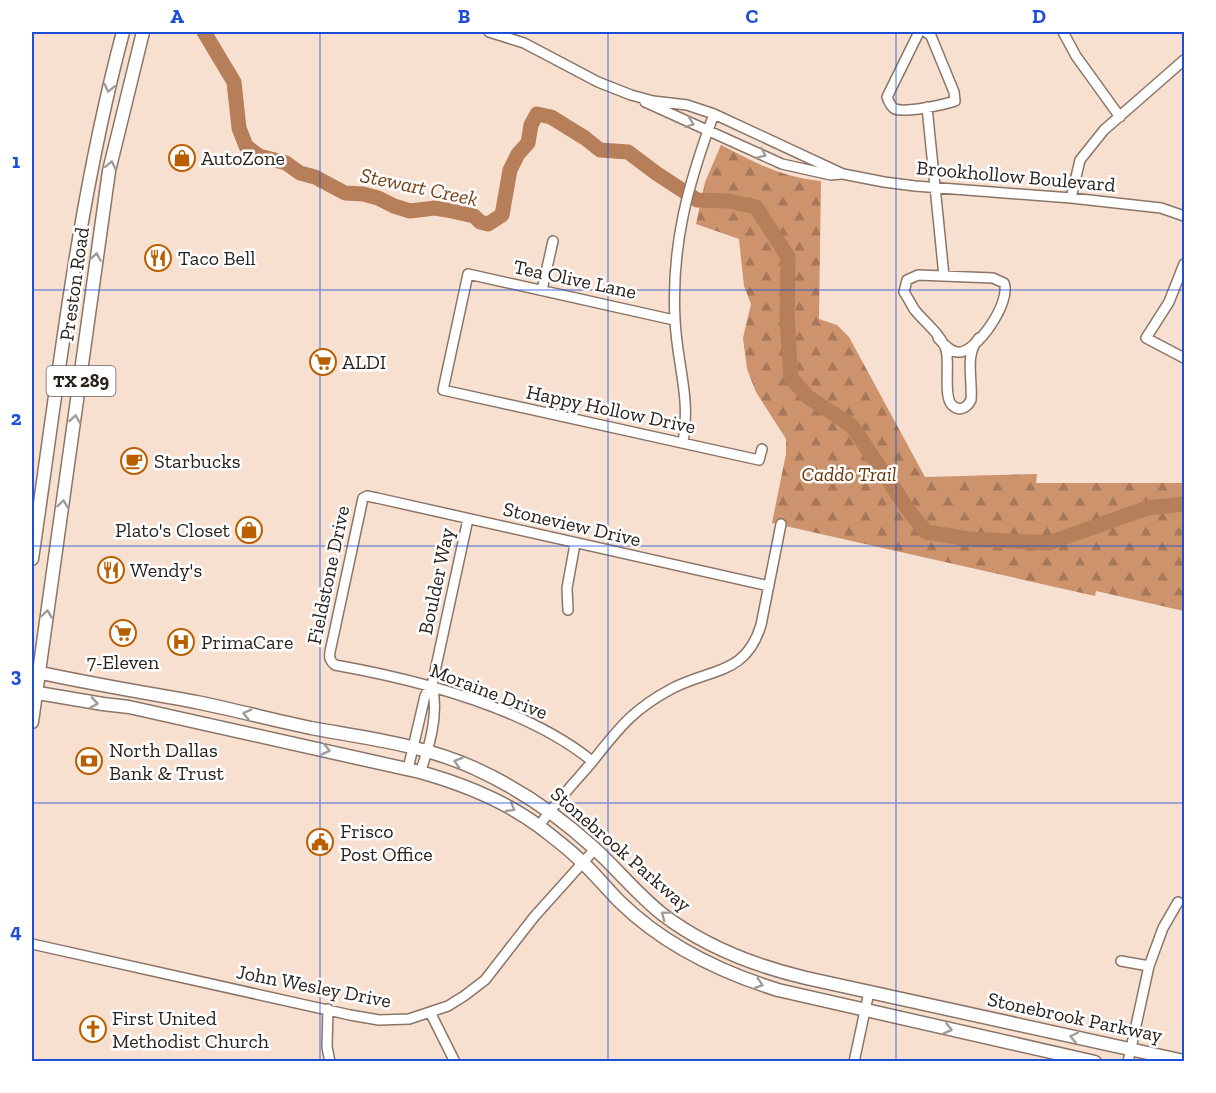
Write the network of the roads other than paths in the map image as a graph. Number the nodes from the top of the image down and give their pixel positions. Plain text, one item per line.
1 (123, 32) edge
2 (143, 32) edge
3 (489, 32) edge
4 (919, 32) edge
5 (926, 32) edge
6 (1063, 32) edge
7 (1185, 60) edge
8 (634, 96) junction
9 (927, 107) junction
10 (714, 114) junction
11 (1120, 117) junction
12 (708, 130) junction
13 (843, 174) junction
14 (935, 188) junction
15 (1071, 198) junction
16 (84, 212) junction
17 (103, 214) junction
18 (1185, 216) edge
19 (82, 225) junction
20 (101, 228) junction
21 (553, 241) dead end
22 (1185, 264) edge
23 (944, 276) junction
24 (542, 290) junction
25 (675, 320) junction
26 (938, 338) junction
27 (979, 338) junction
28 (1185, 358) edge
29 (443, 390) joint
30 (683, 443) junction
31 (762, 449) dead end
32 (45, 473) junction
33 (66, 477) junction
34 (367, 496) joint
35 (468, 519) junction
36 (781, 524) dead end
37 (575, 544) junction
38 (32, 559) edge
39 (769, 586) junction
40 (568, 610) dead end
41 (331, 662) joint
42 (35, 671) edge
43 (432, 686) junction
44 (34, 692) edge
45 (210, 705) junction
46 (32, 722) edge
47 (205, 724) junction
48 (294, 724) junction
49 (290, 742) junction
50 (413, 748) junction
51 (428, 752) junction
52 (592, 761) junction
53 (414, 770) junction
54 (550, 811) junction
55 (539, 826) junction
56 (595, 849) junction
57 (582, 861) junction
58 (1178, 902) dead end
59 (701, 938) junction
60 (32, 944) edge
61 (713, 946) junction
62 (693, 954) junction
63 (1121, 961) dead end
64 (705, 962) junction
65 (1149, 966) junction
66 (869, 992) junction
67 (327, 1010) junction
68 (865, 1010) junction
69 (430, 1012) junction
70 (1131, 1049) junction
71 (1185, 1061) edge
72 (330, 1062) edge
73 (455, 1062) edge
74 (854, 1062) edge
75 (1095, 1062) edge
76 (1128, 1062) edge

1 -> 16 main road, Preston Road / TX 289
17 -> 2 main road, Preston Road / TX 289
3 - 8 street, Brookhollow Boulevard
4 - 9 street
5 - 9 street
6 - 11 street
7 - 11 street
8 - 10 street, Brookhollow Boulevard
8 -> 12 street, Brookhollow Boulevard
9 - 14 street
10 - 12 street
10 - 13 street, Brookhollow Boulevard
11 - 15 street
12 -> 13 street, Brookhollow Boulevard
12 - 25 street
13 - 14 street, Brookhollow Boulevard
14 - 15 street, Brookhollow Boulevard
14 - 23 street
15 - 18 street, Brookhollow Boulevard
16 - 17 main road
16 - 19 main road, Preston Road / TX 289
17 - 20 main road, Preston Road / TX 289
19 - 20 main road
19 - 32 main road, Preston Road / TX 289
33 -> 20 main road, Preston Road / TX 289
21 - 24 street
22 - 28 street
23 - 26 street
23 - 27 street
24 - 25 street, Tea Olive Lane
24 - 29 street, Tea Olive Lane
25 - 30 street
26 - 27 street
26 - 27 street
29 - 30 street, Happy Hollow Drive
30 - 31 street, Happy Hollow Drive
32 - 33 main road
32 - 38 main road, Preston Road / TX 289
42 -> 33 main road, Preston Road / TX 289
34 - 35 street, Stoneview Drive
34 - 41 street, Fieldstone Drive
35 - 37 street, Stoneview Drive
35 - 43 street, Boulder Way
36 - 39 street
37 - 39 street, Stoneview Drive
37 - 40 street
39 - 52 street
41 - 43 street, Moraine Drive
42 - 44 main road, Preston Road / TX 289
42 - 45 main road, Stonebrook Parkway
43 - 50 street, Boulder Way
43 - 51 street, Boulder Way
43 - 52 street, Moraine Drive
44 - 46 main road, Preston Road / TX 289
44 -> 47 main road, Stonebrook Parkway
45 - 47 main road
48 -> 45 main road, Stonebrook Parkway
47 - 49 main road, Stonebrook Parkway
48 - 49 main road
48 - 50 main road, Stonebrook Parkway
49 -> 53 main road, Stonebrook Parkway
50 - 51 main road, Stonebrook Parkway
50 - 53 street, Boulder Way
51 - 53 street, Boulder Way
54 -> 51 main road, Stonebrook Parkway
52 - 54 street
53 -> 55 main road, Stonebrook Parkway
54 - 55 street
54 - 56 main road, Stonebrook Parkway
55 - 57 main road, Stonebrook Parkway
56 - 57 street, John Wesley Drive
59 -> 56 main road, Stonebrook Parkway
57 - 62 main road, Stonebrook Parkway
57 - 69 street, John Wesley Drive
58 - 65 street
59 - 61 main road, Stonebrook Parkway
59 - 62 main road
60 - 67 street, John Wesley Drive
61 - 64 main road
61 - 66 main road, Stonebrook Parkway
62 - 64 main road, Stonebrook Parkway
63 - 65 street
64 -> 68 main road, Stonebrook Parkway
65 - 70 street
66 - 68 street
70 -> 66 main road, Stonebrook Parkway
67 - 69 street, John Wesley Drive
67 - 72 street
68 - 74 street
68 -> 75 main road, Stonebrook Parkway
69 - 73 street
70 - 71 main road, Stonebrook Parkway
70 - 76 street

